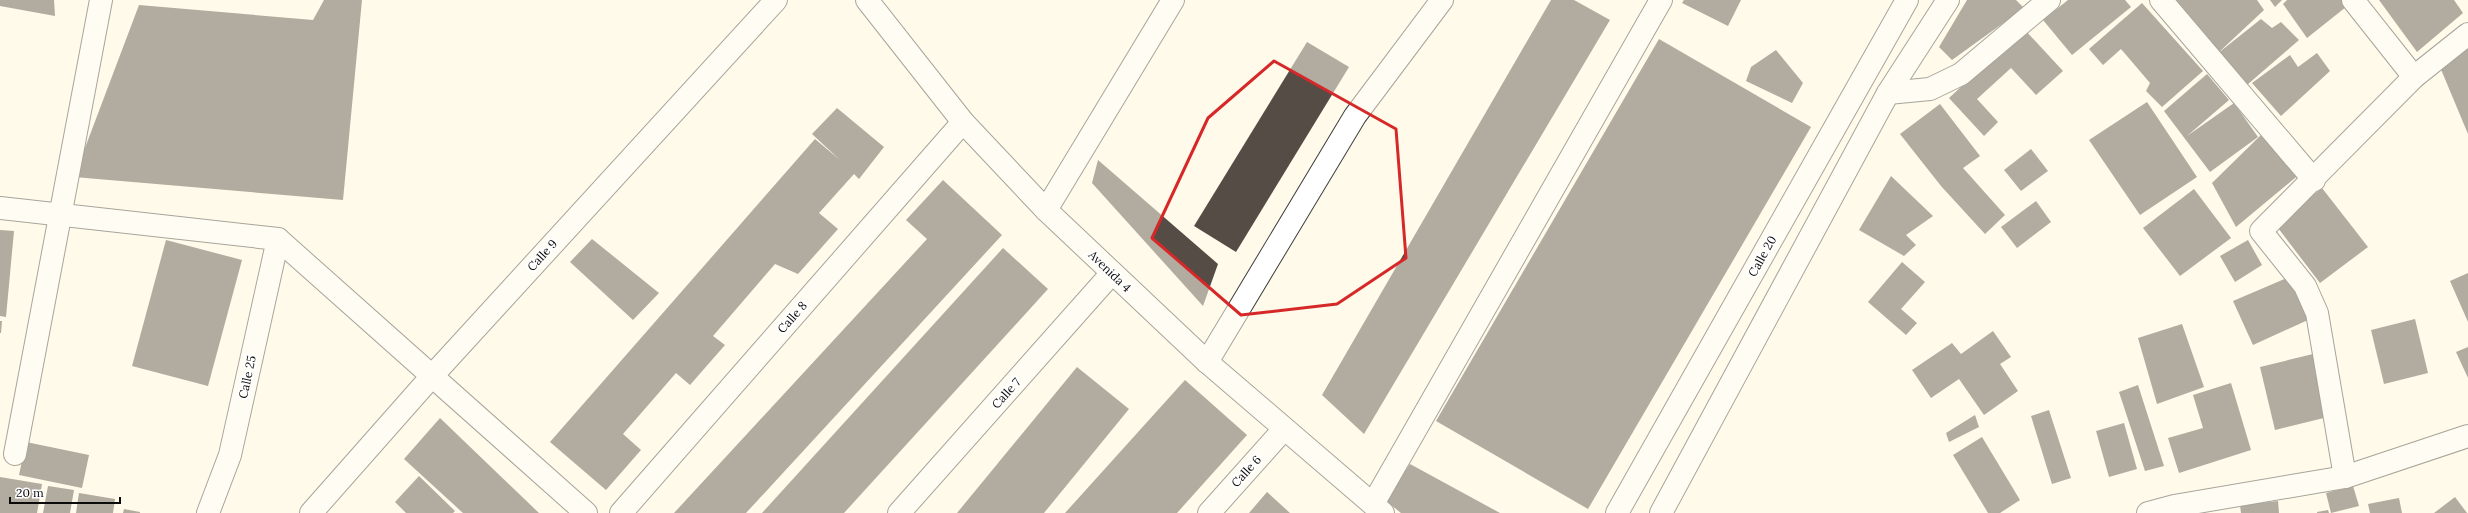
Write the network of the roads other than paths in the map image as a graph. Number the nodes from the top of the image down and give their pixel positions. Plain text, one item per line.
1 (101, 0) edge
2 (776, 0) edge
3 (867, 0) edge
4 (1173, 0) edge
5 (1442, 0) edge
6 (1661, 0) edge
7 (1907, 0) edge
8 (1948, 0) edge
9 (2049, 0) edge
10 (2160, 0) edge
11 (2353, 0) edge
12 (2468, 34) edge
13 (2414, 77) junction
14 (1888, 93) junction
15 (963, 122) junction
16 (2314, 180) junction
17 (0, 208) edge
18 (1046, 210) junction
19 (59, 215) junction
20 (278, 239) junction
21 (1112, 273) junction
22 (1207, 362) junction
23 (432, 376) junction
24 (1284, 429) junction
25 (2465, 444) edge
26 (15, 454) dead end
27 (2345, 477) junction
28 (1378, 508) edge
29 (208, 513) edge
30 (311, 513) edge
31 (586, 513) edge
32 (621, 513) edge
33 (899, 513) edge
34 (1209, 513) edge
35 (1618, 513) edge
36 (1661, 513) edge
37 (2148, 513) edge

1 - 19 street
2 - 23 street, Calle 9
3 - 15 street, Avenida 4
4 - 18 street
5 - 22 street
6 - 28 street
7 - 35 street, Calle 20
8 - 14 street
9 - 14 street
10 - 16 street
11 - 13 street
12 - 13 street
13 - 16 street
14 - 36 street
15 - 18 street, Avenida 4
15 - 32 street, Calle 8
16 - 27 street
17 - 19 street
18 - 21 street, Avenida 4
19 - 20 street
19 - 26 street
20 - 23 street
20 - 29 street, Calle 25
21 - 22 street, Avenida 4
21 - 33 street, Calle 7
22 - 24 street, Avenida 4
23 - 30 street, Calle 9
23 - 31 street
24 - 28 street, Avenida 4
24 - 34 street, Calle 6
25 - 27 street
27 - 37 street

